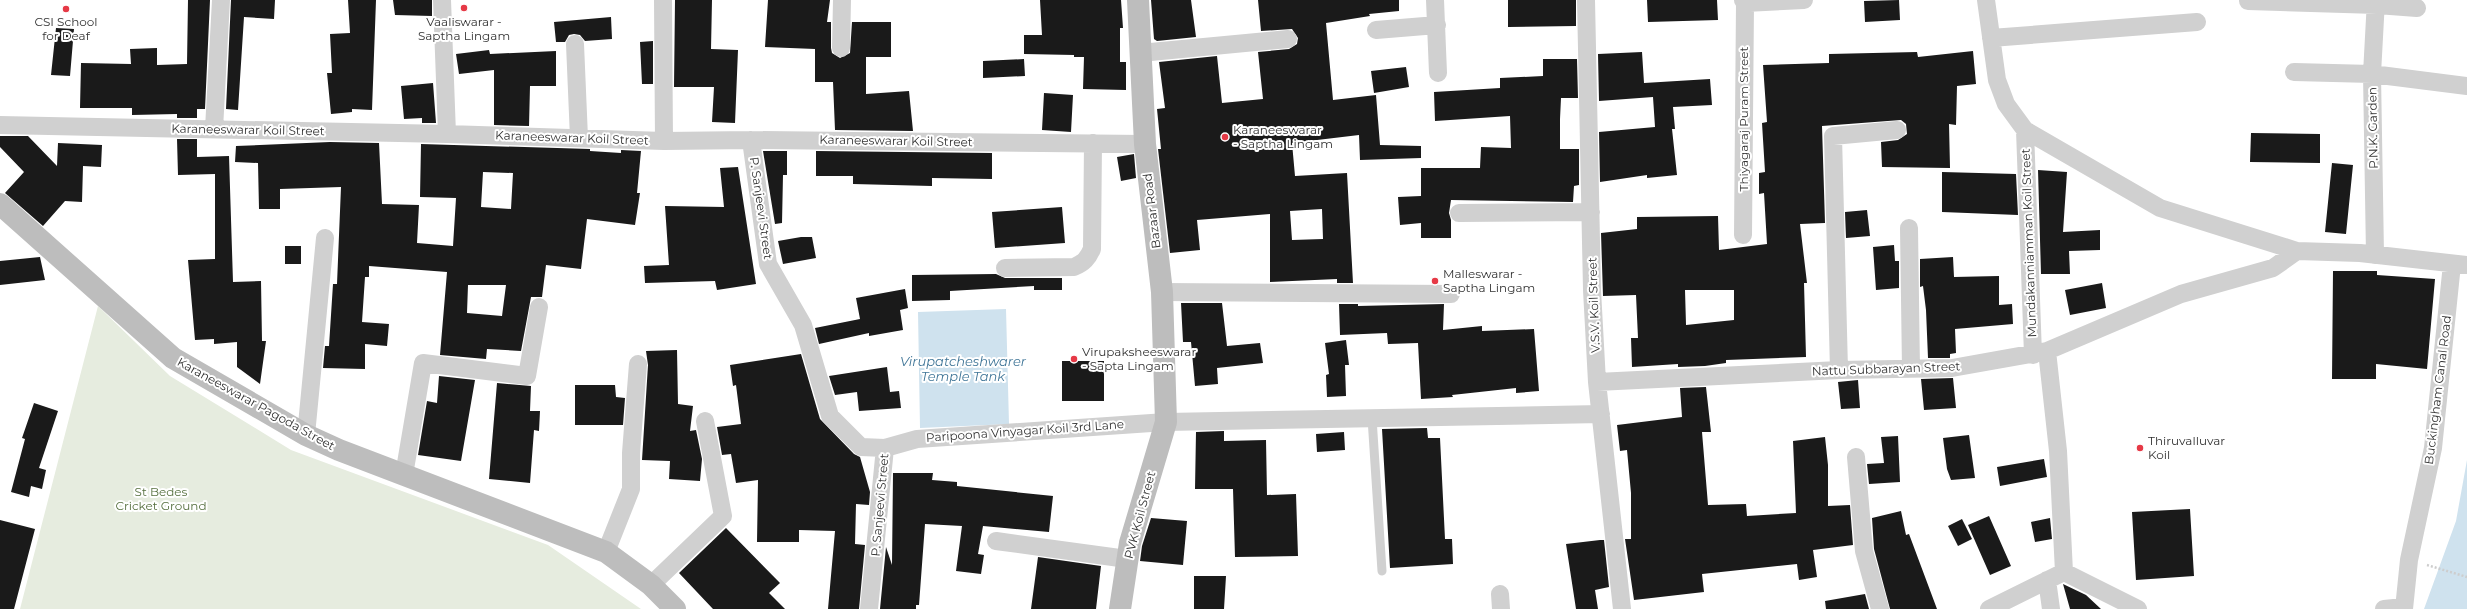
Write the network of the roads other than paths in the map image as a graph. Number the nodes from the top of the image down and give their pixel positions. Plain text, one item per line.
1 (221, 0) edge
2 (442, 0) edge
3 (663, 0) edge
4 (842, 0) edge
5 (1138, 0) edge
6 (1435, 0) edge
7 (1586, 0) edge
8 (1804, 0) edge
9 (1987, 0) edge
10 (2248, 1) dead end
11 (1744, 2) edge
12 (2376, 2) edge
13 (2417, 8) dead end
14 (2197, 22) dead end
15 (1437, 25) junction
16 (1376, 30) dead end
17 (1992, 38) junction
18 (1288, 39) dead end
19 (575, 44) dead end
20 (841, 48) dead end
21 (1140, 53) junction
22 (2294, 72) dead end
23 (1438, 73) dead end
24 (2372, 74) junction
25 (2467, 86) edge
26 (0, 125) edge
27 (214, 129) junction
28 (1897, 130) dead end
29 (2025, 130) junction
30 (447, 134) junction
31 (580, 138) junction
32 (751, 140) junction
33 (664, 141) junction
34 (1093, 143) junction
35 (1145, 144) junction
36 (0, 204) edge
37 (1590, 212) junction
38 (1459, 213) dead end
39 (1909, 228) dead end
40 (1743, 235) dead end
41 (325, 238) dead end
42 (2297, 251) junction
43 (2375, 255) junction
44 (2460, 265) edge
45 (1005, 268) dead end
46 (1162, 292) junction
47 (1451, 294) dead end
48 (539, 307) dead end
49 (2040, 353) junction
50 (638, 364) dead end
51 (1911, 368) junction
52 (1839, 370) junction
53 (1597, 382) junction
54 (1601, 414) junction
55 (1372, 418) junction
56 (705, 421) dead end
57 (1166, 422) junction
58 (306, 435) junction
59 (885, 448) junction
60 (1856, 457) dead end
61 (404, 475) junction
62 (996, 541) dead end
63 (606, 552) junction
64 (1127, 559) junction
65 (1382, 571) dead end
66 (2064, 572) junction
67 (2047, 580) junction
68 (651, 585) junction
69 (2404, 608) edge
70 (675, 609) edge
71 (869, 609) edge
72 (1120, 609) edge
73 (1622, 609) edge
74 (1880, 609) edge
75 (1988, 609) edge
76 (2050, 609) edge
77 (2138, 609) edge
78 (2384, 609) edge

1 - 27 street
2 - 30 street
3 - 33 street
4 - 20 street
5 - 21 street, Bazaar Road
6 - 15 street
7 - 37 street, V.S.V. Koil Street
8 - 11 street
9 - 17 street, Mundakanniamman Koil Street
10 - 12 street
11 - 40 street, Thiyagaraj Puram Street
12 - 13 street
12 - 24 street, P.N.K. Garden
14 - 17 street
15 - 16 street
15 - 23 street
17 - 29 street, Mundakanniamman Koil Street
18 - 21 street
19 - 31 street
21 - 35 street, Bazaar Road
22 - 24 street
24 - 25 street
24 - 43 street, P.N.K. Garden
26 - 27 street, Karaneeswarar Koil Street
27 - 30 street, Karaneeswarar Koil Street
28 - 52 street
29 - 42 street, Mundakanniamman Koil Street
29 - 49 street, Mundakanniamman Koil Street
30 - 31 street, Karaneeswarar Koil Street
31 - 33 street, Karaneeswarar Koil Street
32 - 33 street, Karaneeswarar Koil Street
32 - 34 street, Karaneeswarar Koil Street
32 - 59 street, P. Sanjeevi Street
34 - 35 street, Karaneeswarar Koil Street
34 - 45 street
35 - 46 street, Bazaar Road
36 - 58 street, Karaneeswarar Pagoda Street
37 - 38 street
37 - 53 street, V.S.V. Koil Street
39 - 51 street
41 - 58 street
42 - 43 street, Mundakanniamman Koil Street
42 - 49 street, Nattu Subbarayan Street
43 - 44 street, Mundakanniamman Koil Street
44 - 69 street, Buckingham Canal Road
46 - 47 street
46 - 57 street, Bazaar Road
48 - 61 street
49 - 51 street, Nattu Subbarayan Street
49 - 66 street, Mundakanniamman Koil Street
50 - 63 street
51 - 52 street, Nattu Subbarayan Street
52 - 53 street, Nattu Subbarayan Street
53 - 54 street, V.S.V. Koil Street
54 - 55 street, Paripoona Vinyagar Koil 3rd Lane
54 - 73 street, V.S.V. Koil Street
55 - 57 street, Paripoona Vinyagar Koil 3rd Lane
55 - 65 lane
56 - 68 street
57 - 59 street, Paripoona Vinyagar Koil 3rd Lane
57 - 64 street, PVK Koil Street
58 - 61 street, Karaneeswarar Pagoda Street
59 - 71 street, P. Sanjeevi Street
60 - 74 street
61 - 63 street, Karaneeswarar Pagoda Street
62 - 64 street
63 - 68 street, Karaneeswarar Pagoda Street
64 - 72 street, PVK Koil Street
66 - 67 street
66 - 77 street
67 - 75 street
67 - 76 street
68 - 70 street, Karaneeswarar Pagoda Street
69 - 78 street

